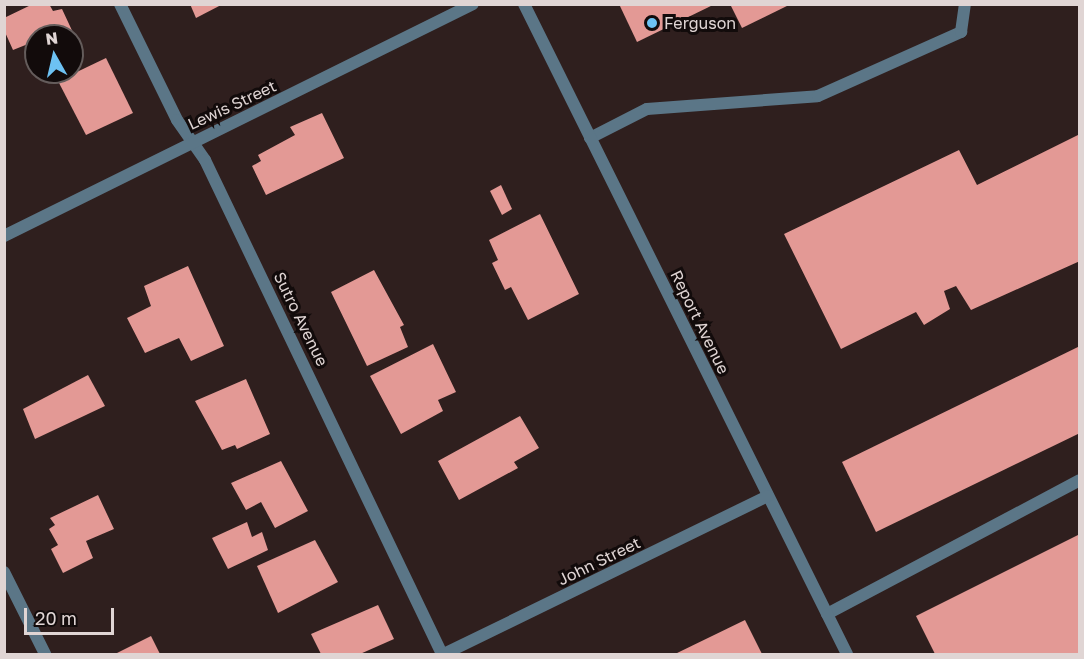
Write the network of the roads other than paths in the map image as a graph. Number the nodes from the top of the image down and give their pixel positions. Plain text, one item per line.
1 (120, 4) edge
2 (474, 4) edge
3 (524, 4) edge
4 (965, 4) edge
5 (590, 138) junction
6 (192, 142) junction
7 (4, 236) edge
8 (1080, 480) edge
9 (768, 496) junction
10 (4, 572) edge
11 (827, 614) junction
12 (45, 654) edge
13 (443, 654) edge
14 (847, 654) edge

1 - 6 street, Sutro Avenue
2 - 6 street, Lewis Street
3 - 5 street, Report Avenue
4 - 5 street
5 - 9 street, Report Avenue
6 - 7 street, Lewis Street
6 - 13 street, Sutro Avenue
8 - 11 street
9 - 11 street, Report Avenue
9 - 13 street, John Street
10 - 12 street
11 - 14 street, Report Avenue

